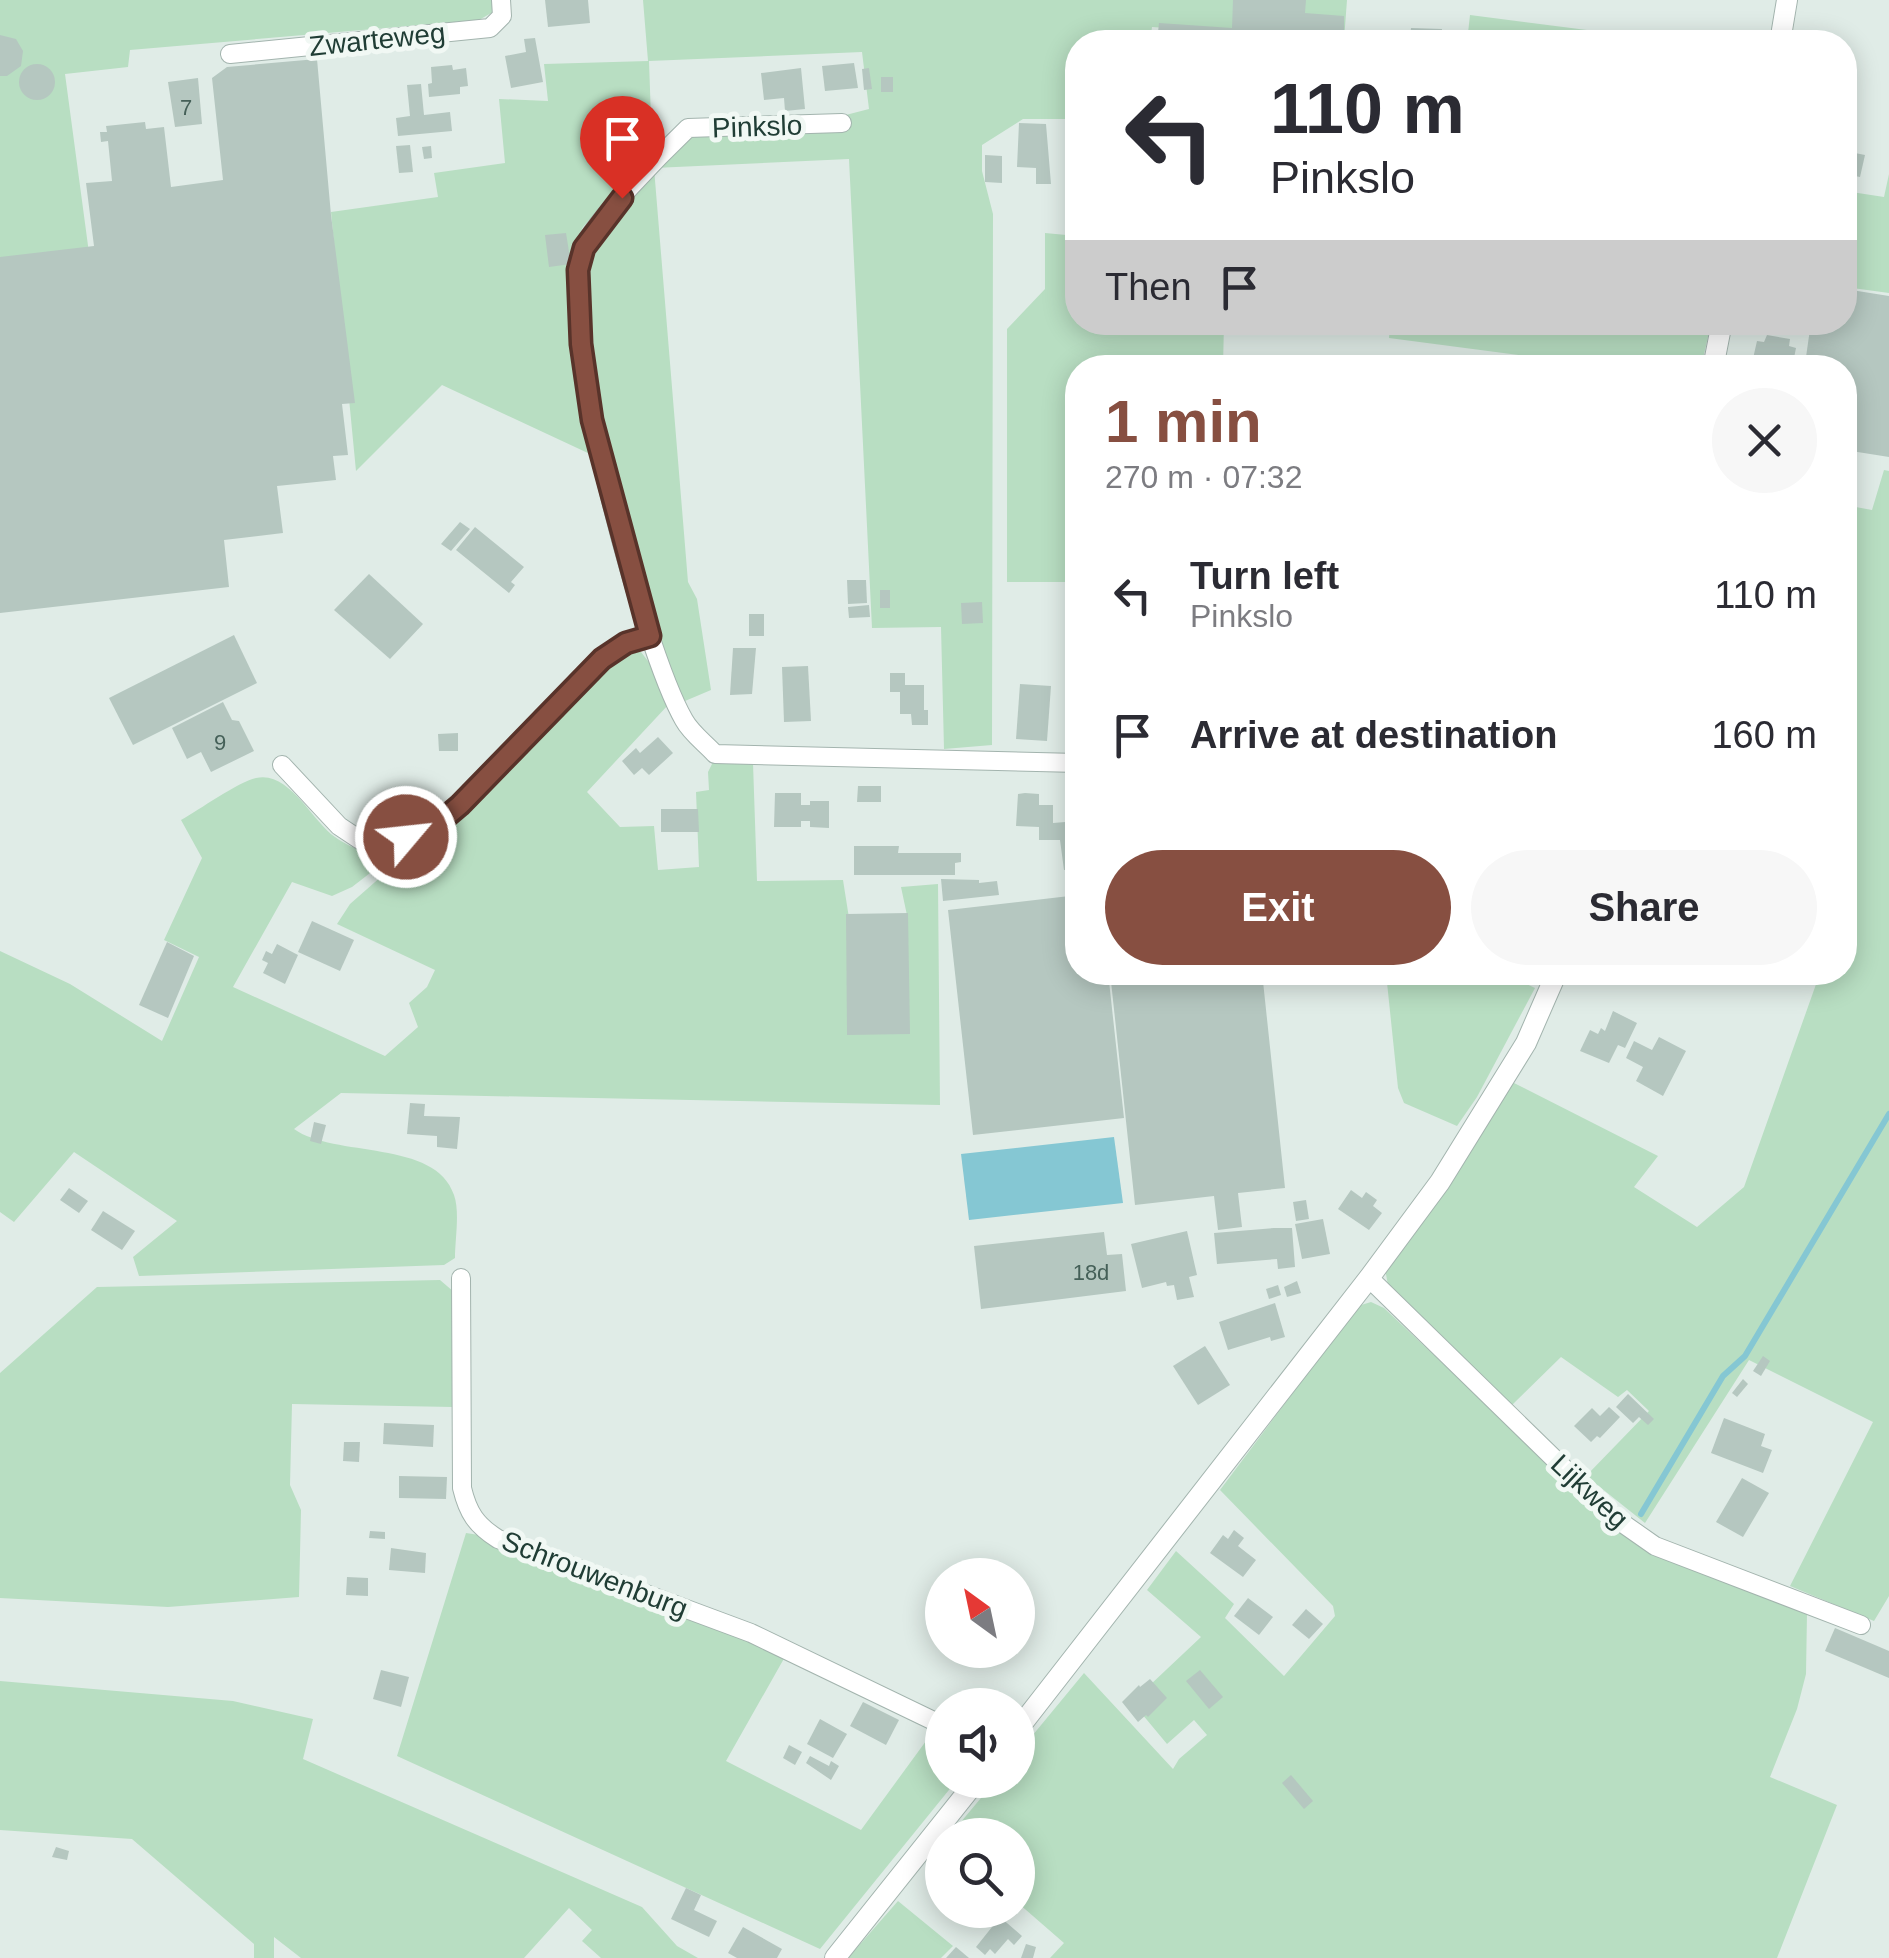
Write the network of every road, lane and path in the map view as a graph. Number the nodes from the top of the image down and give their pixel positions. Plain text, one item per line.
1 (501, 0) edge
2 (1787, 0) edge
3 (1782, 30) edge
4 (230, 54) dead end
5 (842, 123) dead end
6 (650, 636) junction
7 (1065, 763) edge
8 (282, 765) dead end
9 (1551, 985) edge
10 (461, 1278) dead end
11 (1370, 1278) junction
12 (1862, 1625) dead end
13 (1035, 1707) edge
14 (925, 1717) edge
15 (963, 1798) edge
16 (834, 1958) edge

1 - 4 street, Zwarteweg
2 - 3 street
5 - 6 street, Pinkslo
6 - 7 street, Pinkslo
6 - 8 street
9 - 11 street
10 - 14 street, Schrouwenburg
11 - 12 street, Lijkweg
11 - 13 street
15 - 16 street

